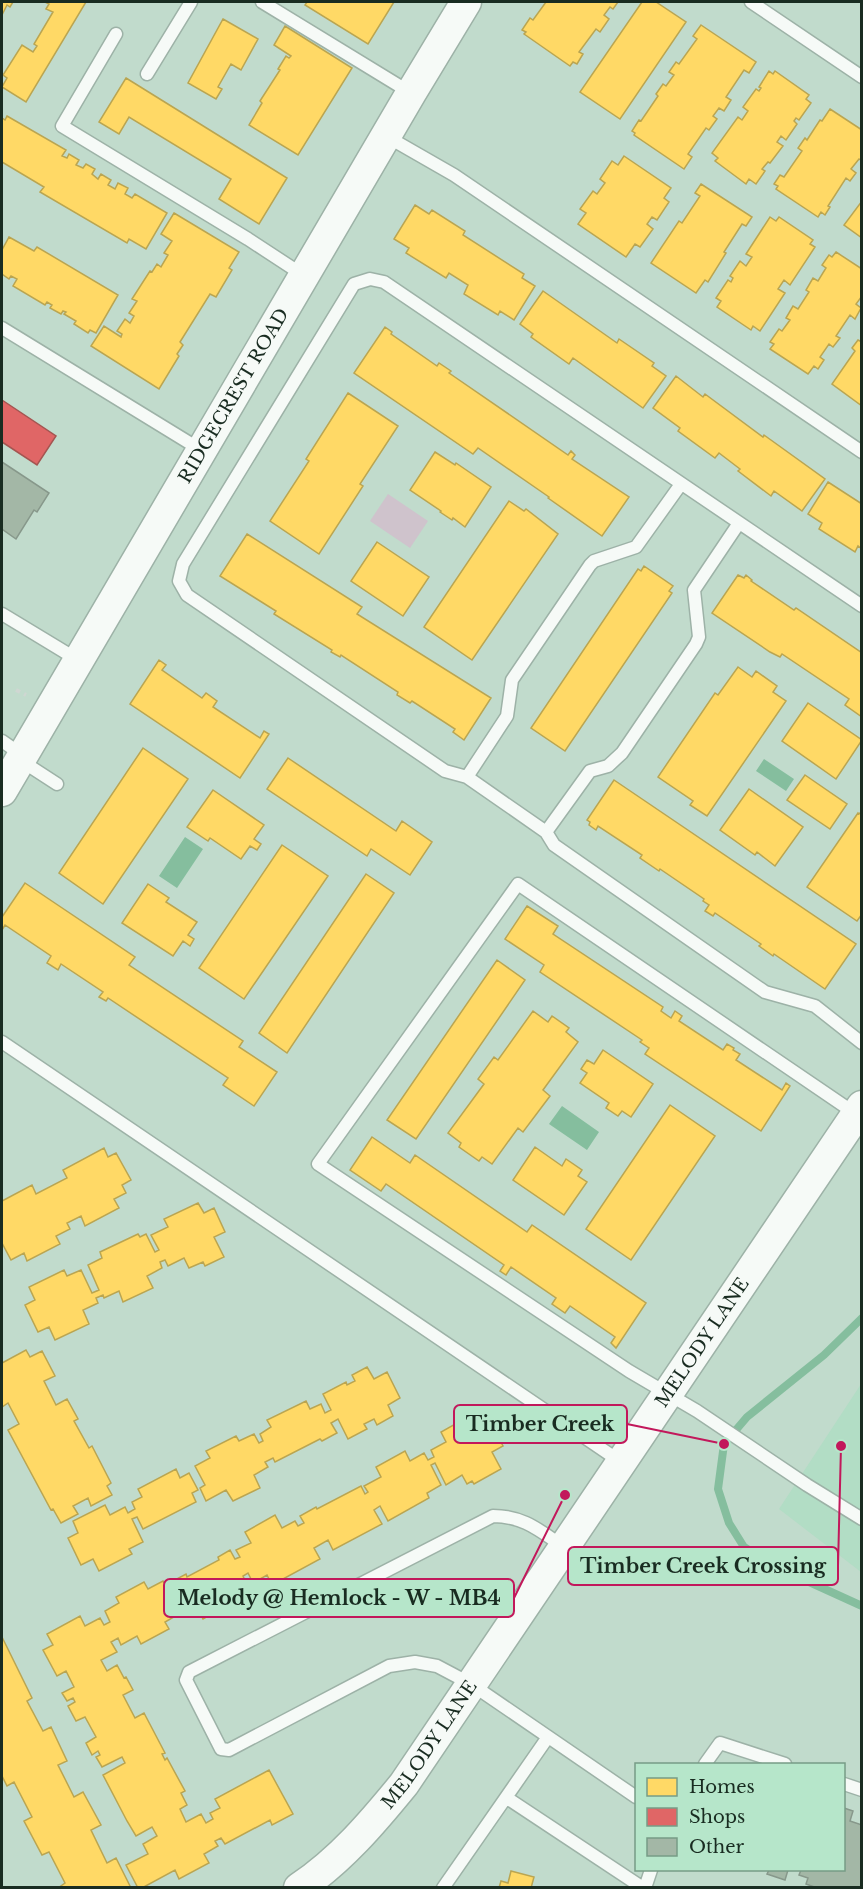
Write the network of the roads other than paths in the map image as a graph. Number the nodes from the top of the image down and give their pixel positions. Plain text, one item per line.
1 (191, 2) edge
2 (262, 2) edge
3 (466, 2) edge
4 (751, 2) edge
5 (116, 34) dead end
6 (147, 74) dead end
7 (861, 77) edge
8 (411, 93) junction
9 (386, 136) junction
10 (303, 276) junction
11 (2, 328) edge
12 (201, 450) junction
13 (861, 452) edge
14 (681, 484) junction
15 (739, 523) junction
16 (861, 606) edge
17 (2, 614) edge
18 (78, 660) junction
19 (15, 752) edge
20 (467, 777) junction
21 (57, 784) dead end
22 (2, 791) edge
23 (546, 832) junction
24 (2, 1042) edge
25 (861, 1043) edge
26 (859, 1110) edge
27 (668, 1393) junction
28 (621, 1462) junction
29 (861, 1519) edge
30 (564, 1547) junction
31 (471, 1684) junction
32 (548, 1737) junction
33 (706, 1763) edge
34 (781, 1763) edge
35 (845, 1785) edge
36 (861, 1790) edge
37 (635, 1796) edge
38 (507, 1798) junction
39 (650, 1871) edge
40 (299, 1887) edge
41 (443, 1887) edge
42 (644, 1887) edge

1 - 6 lane
2 - 8 lane
3 - 8 street, RIDGECREST ROAD
4 - 7 lane
5 - 10 lane
8 - 9 street, RIDGECREST ROAD
9 - 10 street, RIDGECREST ROAD
9 - 13 lane
10 - 12 street, RIDGECREST ROAD
11 - 12 lane
12 - 18 street, RIDGECREST ROAD
14 - 15 lane
14 - 20 lane
14 - 20 lane
15 - 16 lane
15 - 23 lane
17 - 18 lane
18 - 19 street, RIDGECREST ROAD
19 - 21 lane
19 - 22 street, RIDGECREST ROAD
20 - 23 lane
23 - 25 lane
24 - 28 lane
26 - 27 street, MELODY LANE
26 - 27 lane
27 - 28 street, MELODY LANE
27 - 29 lane
28 - 30 street, MELODY LANE
30 - 31 street, MELODY LANE
30 - 31 lane
31 - 32 lane
31 - 40 street, MELODY LANE
32 - 37 lane
32 - 38 lane
33 - 34 lane
35 - 36 lane
38 - 41 lane
38 - 42 lane
39 - 42 lane

